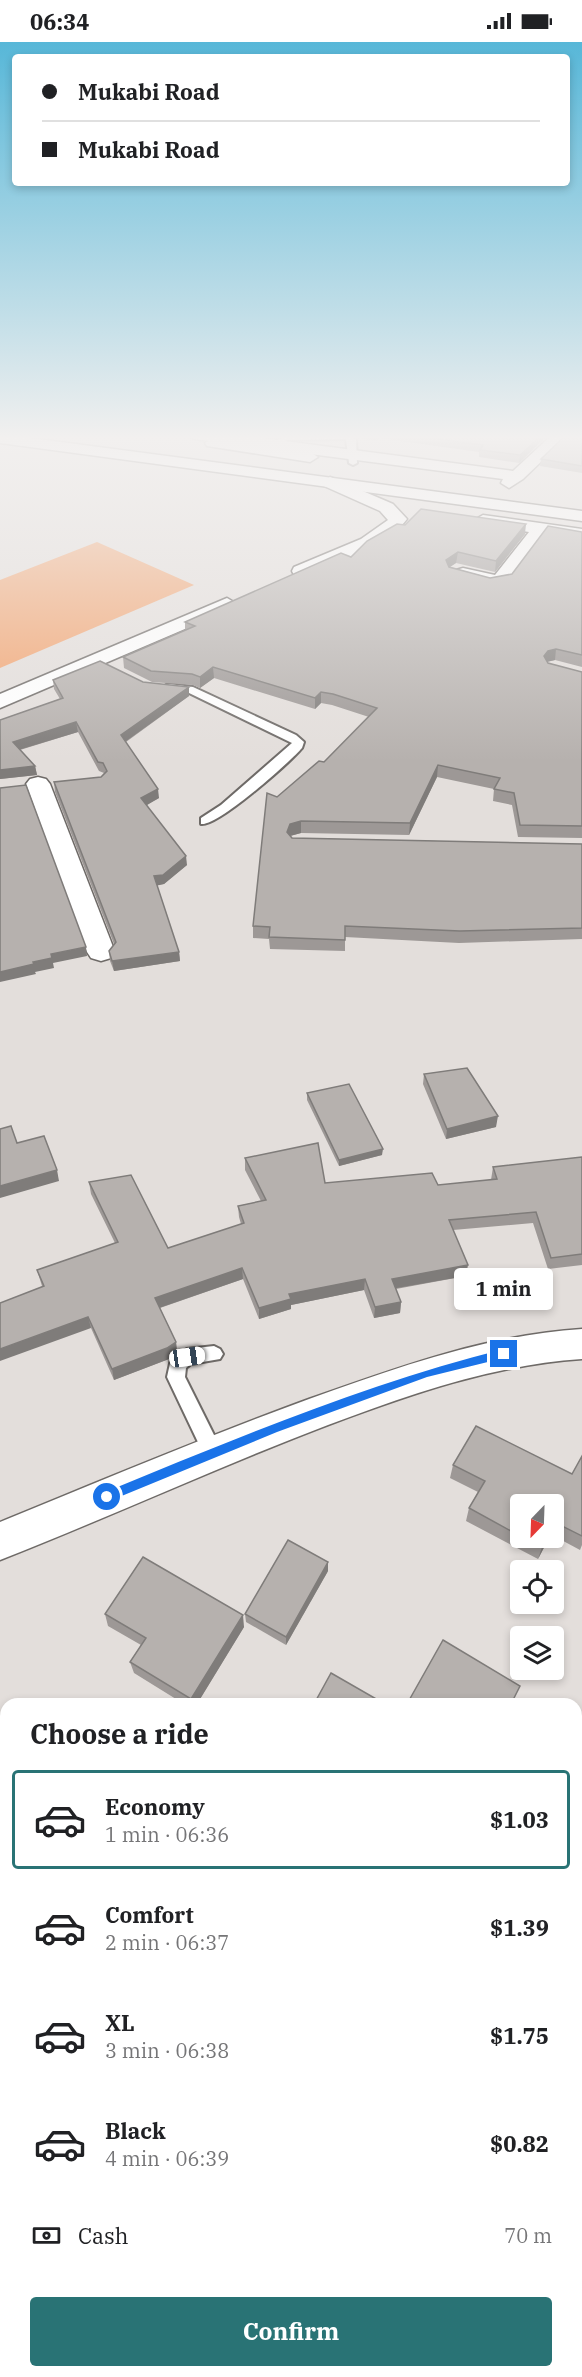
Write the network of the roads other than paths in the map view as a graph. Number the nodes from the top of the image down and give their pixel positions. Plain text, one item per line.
1 (365, 543) edge
2 (530, 543) edge
3 (456, 571) edge
4 (283, 579) edge
5 (243, 597) edge
6 (158, 688) edge
7 (0, 702) edge
8 (39, 784) dead end
9 (205, 821) dead end
10 (101, 952) dead end
11 (582, 1344) edge
12 (214, 1354) dead end
13 (213, 1453) junction
14 (0, 1540) edge

1 - 4 main road
2 - 3 main road
5 - 7 main road
6 - 9 lane
8 - 10 main road
11 - 13 main road
12 - 13 lane
13 - 14 main road

